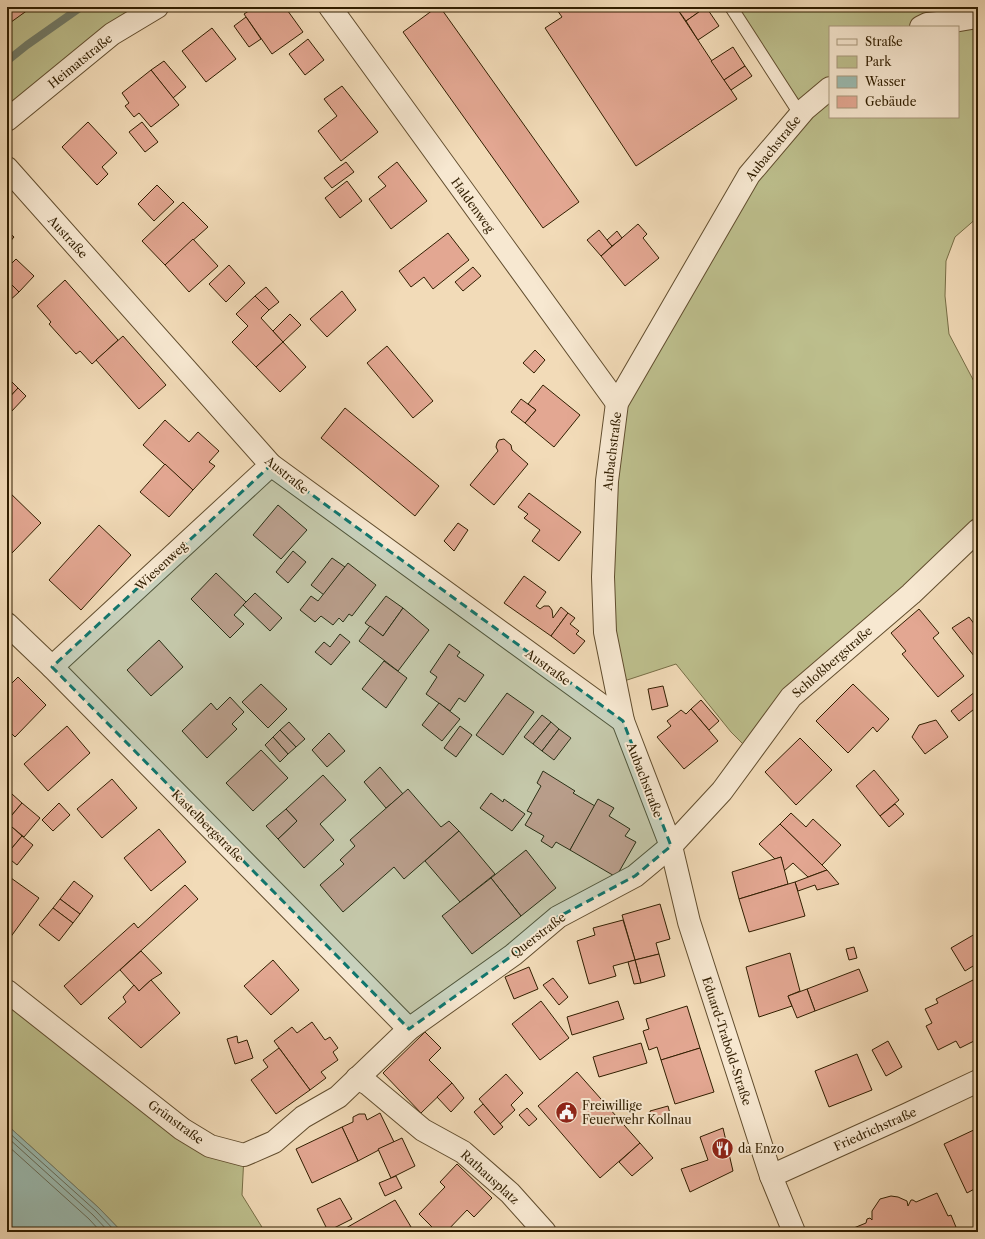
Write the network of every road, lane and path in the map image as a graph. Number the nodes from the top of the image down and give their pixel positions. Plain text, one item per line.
1 (157, 7) edge
2 (330, 7) edge
3 (731, 7) edge
4 (977, 17) dead end
5 (923, 26) edge
6 (829, 89) edge
7 (800, 114) junction
8 (7, 120) edge
9 (7, 168) edge
10 (617, 403) junction
11 (271, 466) junction
12 (978, 530) edge
13 (7, 624) edge
14 (52, 667) junction
15 (623, 721) junction
16 (671, 846) junction
17 (7, 991) edge
18 (409, 1028) junction
19 (357, 1078) junction
20 (978, 1081) edge
21 (771, 1176) junction
22 (545, 1232) edge
23 (794, 1232) edge

1 - 8 street, Heimatstraße
2 - 10 street, Haldenweg
3 - 7 lane
4 - 5 street
6 - 7 street, Aubachstraße
7 - 10 street, Aubachstraße
9 - 11 street, Austraße
10 - 15 street, Aubachstraße
11 - 14 street, Wiesenweg
11 - 15 street, Austraße
12 - 16 street, Schloßbergstraße
13 - 14 street, Kastelbergstraße
14 - 18 street, Kastelbergstraße
15 - 16 street, Aubachstraße
16 - 18 street, Querstraße
16 - 21 street, Eduard-Trabold-Straße
17 - 19 street, Grünstraße
18 - 19 street, Grünstraße
19 - 22 street, Rathausplatz
20 - 21 street, Friedrichstraße
21 - 23 street, Eduard-Trabold-Straße

